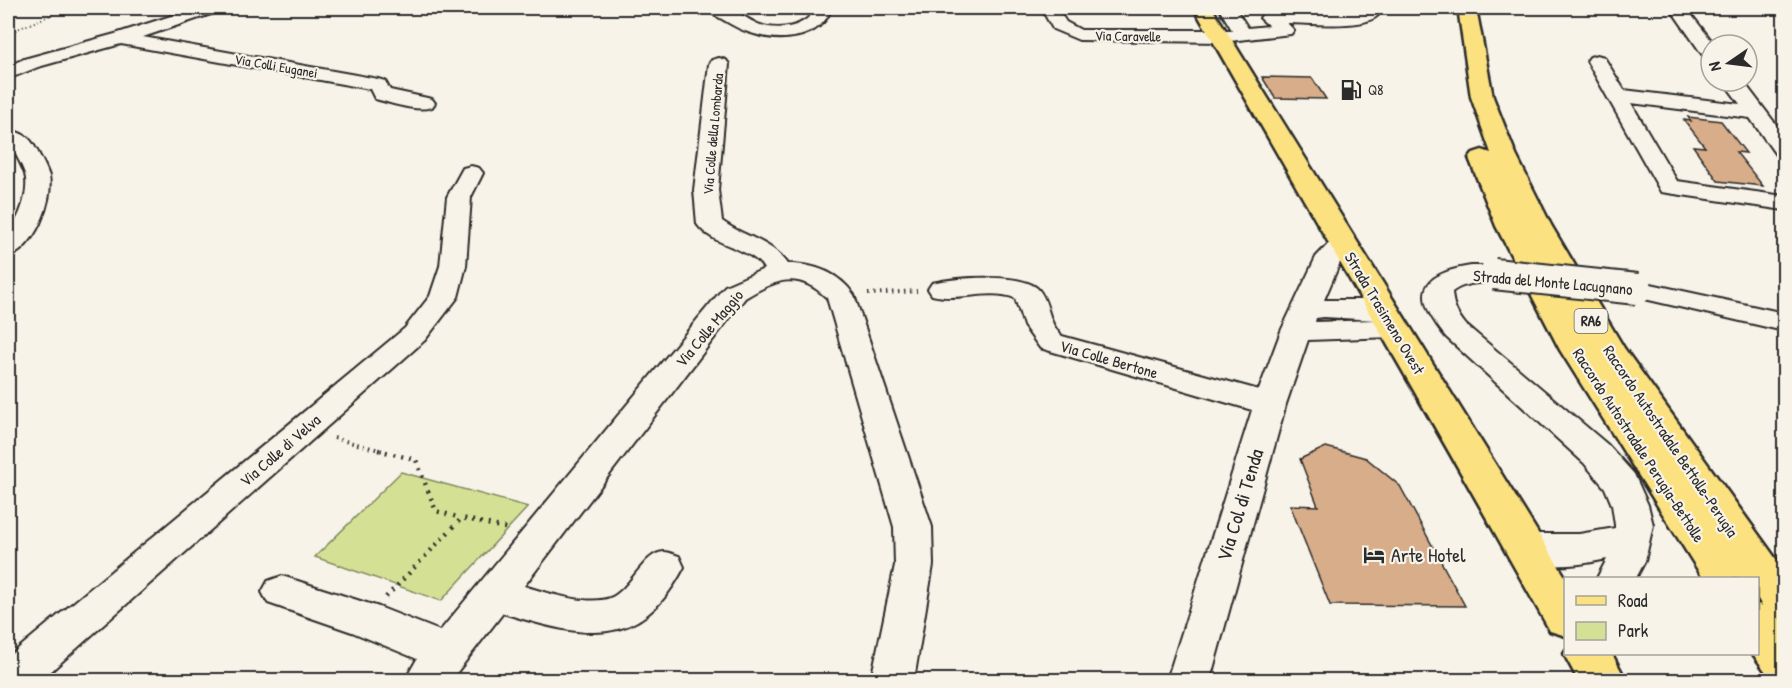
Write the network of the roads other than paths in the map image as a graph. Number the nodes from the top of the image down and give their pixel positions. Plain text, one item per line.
1 (211, 8) edge
2 (824, 8) edge
3 (1049, 8) edge
4 (1203, 8) edge
5 (1229, 8) edge
6 (1261, 8) edge
7 (1285, 8) edge
8 (1448, 8) edge
9 (1467, 8) edge
10 (1678, 8) edge
11 (717, 9) dead end
12 (1147, 19) dead end
13 (1232, 35) junction
14 (1158, 36) junction
15 (1699, 37) edge
16 (121, 38) junction
17 (1597, 61) dead end
18 (719, 64) dead end
19 (8, 73) edge
20 (1742, 93) edge
21 (1615, 95) junction
22 (425, 103) dead end
23 (1758, 113) junction
24 (8, 136) edge
25 (1785, 150) edge
26 (471, 173) dead end
27 (1785, 203) edge
28 (1343, 244) junction
29 (8, 249) edge
30 (779, 272) junction
31 (942, 289) road end
32 (1388, 320) junction
33 (1301, 321) junction
34 (1785, 322) edge
35 (1270, 404) junction
36 (1631, 538) junction
37 (1526, 549) junction
38 (665, 567) dead end
39 (1617, 577) edge
40 (1725, 577) edge
41 (282, 592) dead end
42 (495, 594) junction
43 (1785, 602) edge
44 (1564, 615) edge
45 (1759, 624) edge
46 (1588, 655) edge
47 (1785, 661) edge
48 (436, 666) edge
49 (11, 681) edge
50 (893, 681) edge
51 (1188, 681) edge
52 (1603, 681) edge

1 - 16 street, Via Colli Euganei
2 - 11 street
3 - 14 street, Via Caravelle
4 - 13 main road, Strada Trasimeno Ovest
5 - 6 street
5 - 13 street
7 - 13 street, Via Caravelle
8 - 40 main road, Raccordo Autostradale Perugia-Bettolle / RA6
9 - 43 main road, Raccordo Autostradale Bettolle-Perugia / RA6
10 - 15 street
12 - 14 street
13 - 14 street, Via Caravelle
13 - 28 main road, Strada Trasimeno Ovest
16 - 19 street, Via Colli Euganei
16 - 22 street, Via Colli Euganei
17 - 21 street
18 - 30 street, Via Colle della Lombarda
20 - 23 street
21 - 23 street
21 - 27 street
23 - 25 street
24 - 29 street
26 - 49 street, Via Colle di Velva
28 - 32 main road, Strada Trasimeno Ovest
28 - 33 street, Via Col di Tenda
30 - 42 street, Via Colle Maggio
30 - 50 street, Via Colle Maggio
31 - 35 street, Via Colle Bertone
32 - 33 street
32 - 37 main road, Strada Trasimeno Ovest
33 - 35 street, Via Col di Tenda
34 - 36 street, Strada del Monte Lacugnano, bridge
35 - 51 street, Via Col di Tenda
36 - 37 street
36 - 39 street, Strada del Monte Lacugnano
37 - 44 main road, Strada Trasimeno Ovest
38 - 42 street
41 - 48 street
42 - 48 street, Via Colle Maggio
45 - 47 main road
46 - 52 main road

